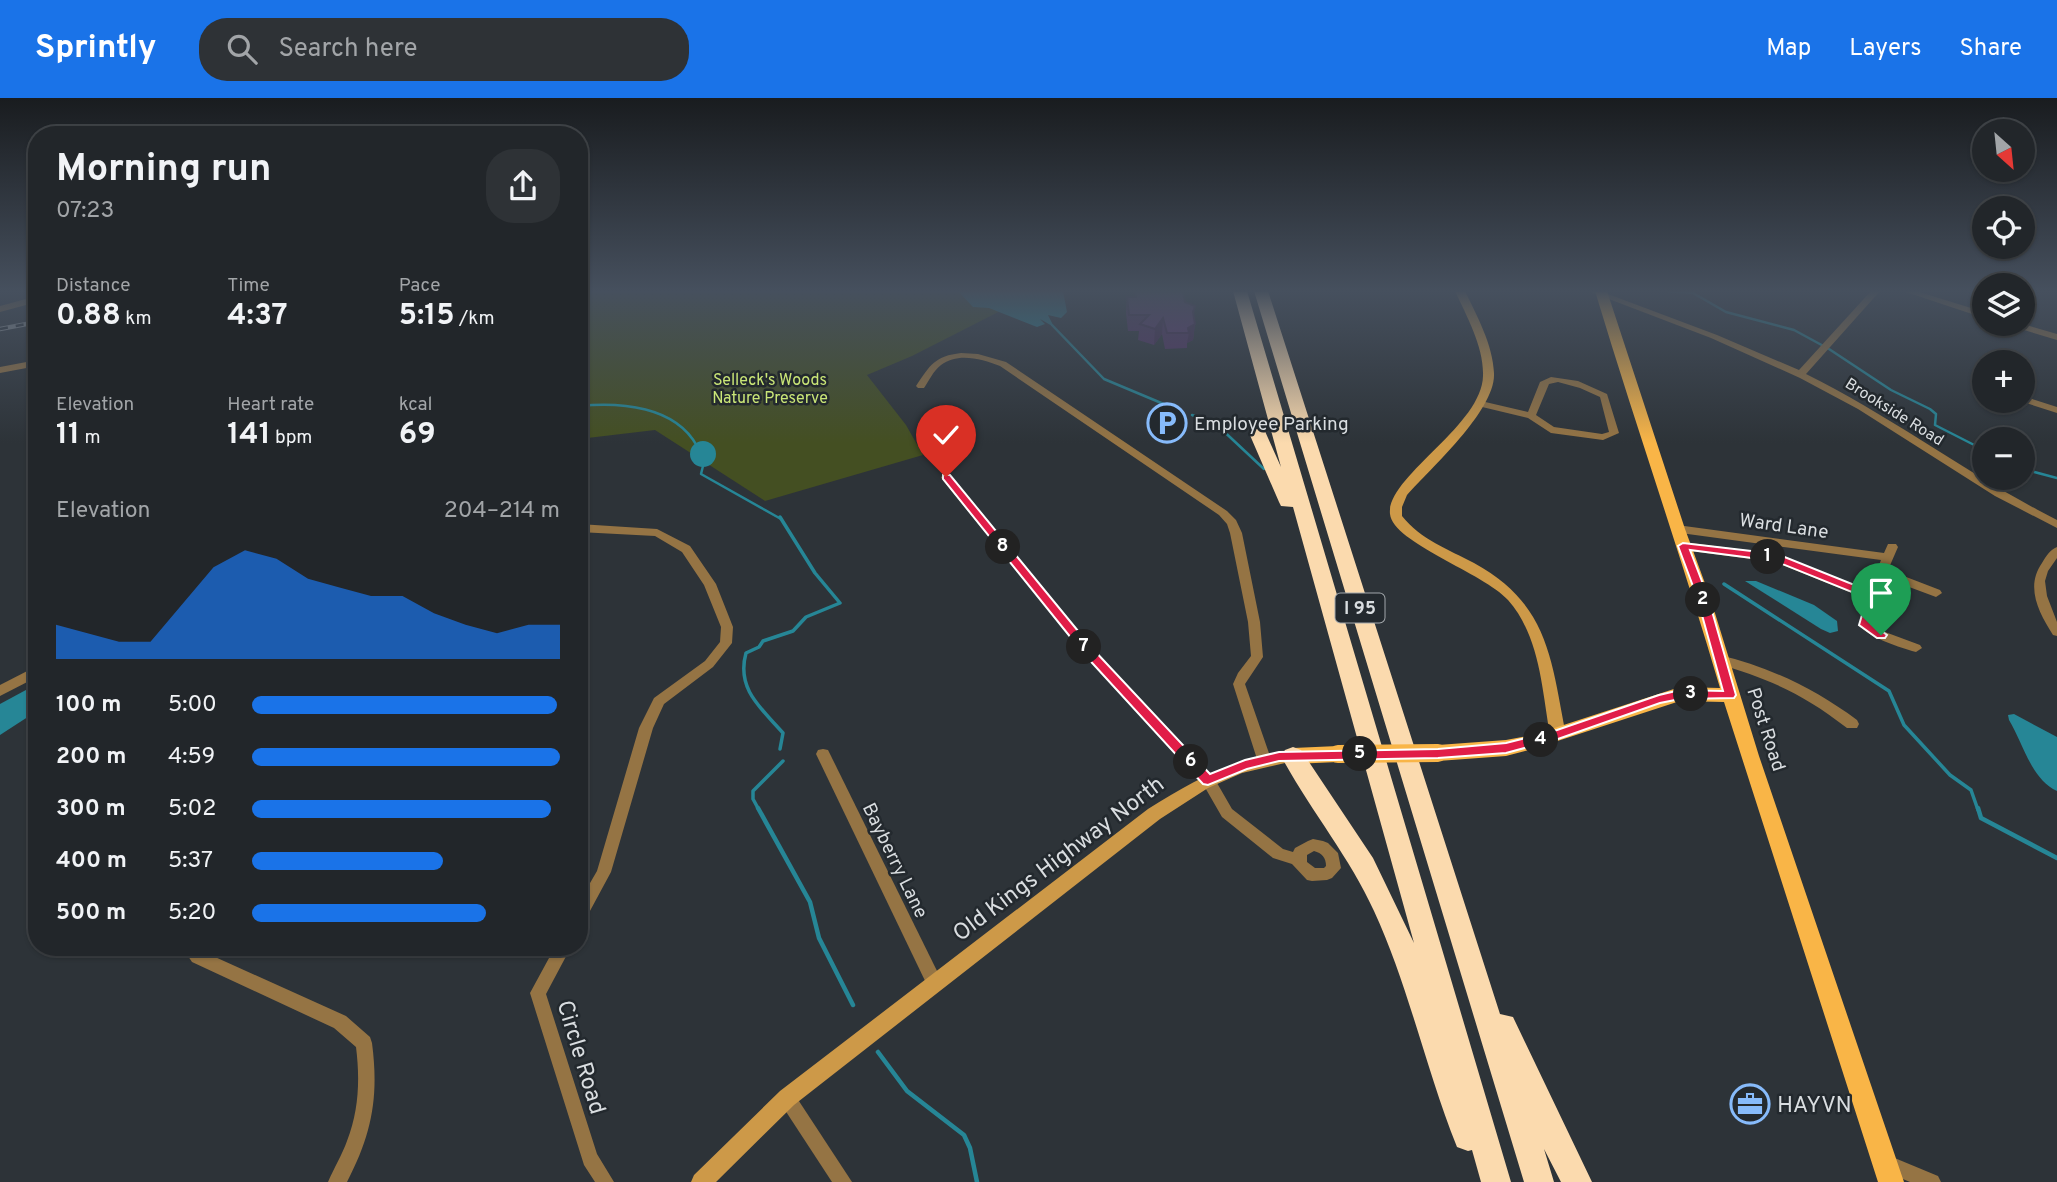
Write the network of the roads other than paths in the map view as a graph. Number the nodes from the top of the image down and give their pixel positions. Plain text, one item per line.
1 (1255, 342) edge
2 (1277, 342) edge
3 (1479, 342) edge
4 (1615, 342) edge
5 (1732, 342) edge
6 (1831, 342) edge
7 (28, 365) edge
8 (0, 370) edge
9 (1800, 375) junction
10 (921, 386) dead end
11 (2035, 403) edge
12 (1481, 404) junction
13 (2057, 410) edge
14 (1531, 416) junction
15 (1258, 433) dead end
16 (946, 477) dead end
17 (2057, 524) edge
18 (1677, 528) junction
19 (588, 529) edge
20 (1753, 539) junction
21 (1683, 546) junction
22 (2057, 551) edge
23 (1761, 556) junction
24 (1881, 572) junction
25 (1936, 593) dead end
26 (1873, 597) junction
27 (2057, 632) edge
28 (1916, 648) dead end
29 (1344, 653) junction
30 (1719, 660) junction
31 (28, 676) edge
32 (0, 691) edge
33 (1730, 695) junction
34 (1852, 724) dead end
35 (1558, 735) junction
36 (823, 754) dead end
37 (1293, 756) junction
38 (1264, 759) junction
39 (1208, 780) junction
40 (1298, 860) dead end
41 (588, 901) edge
42 (1459, 924) junction
43 (197, 956) edge
44 (558, 956) edge
45 (934, 982) junction
46 (786, 1098) junction
47 (1888, 1172) edge
48 (337, 1182) edge
49 (605, 1182) edge
50 (701, 1182) edge
51 (843, 1182) edge
52 (1484, 1182) edge
53 (1496, 1182) edge
54 (1539, 1182) edge
55 (1577, 1182) edge
56 (1932, 1182) edge

1 - 29 highway, I 95
2 - 42 highway, I 95
3 - 12 street
4 - 18 main road, Post Road
5 - 9 street, Brookside Road
6 - 9 street
7 - 8 street
9 - 17 street, Brookside Road
10 - 38 street
11 - 13 street
12 - 14 street
12 - 35 street
14 - 14 street
15 - 29 highway
16 - 39 street
18 - 20 street, Ward Lane
18 - 21 main road, Post Road
19 - 41 street
20 - 23 street
20 - 24 street, Ward Lane
21 - 23 street
21 - 30 main road, Post Road
22 - 27 street
23 - 26 street
24 - 25 street
24 - 26 street
26 - 28 street
29 - 53 highway, I 95
30 - 33 main road, Post Road
30 - 34 street
31 - 32 street
33 - 35 main road, Old Kings Highway North
33 - 47 main road, Post Road
35 - 37 main road, Old Kings Highway North, bridge
36 - 45 street, Bayberry Lane
37 - 38 street, Old Kings Highway North
37 - 52 highway
38 - 39 street, Old Kings Highway North
39 - 40 street
39 - 45 street, Old Kings Highway North
42 - 54 highway, I 95
42 - 55 highway
43 - 48 street
44 - 49 street, Circle Road
45 - 46 street, Old Kings Highway North
46 - 50 street, Old Kings Highway North
46 - 51 street
47 - 56 street

